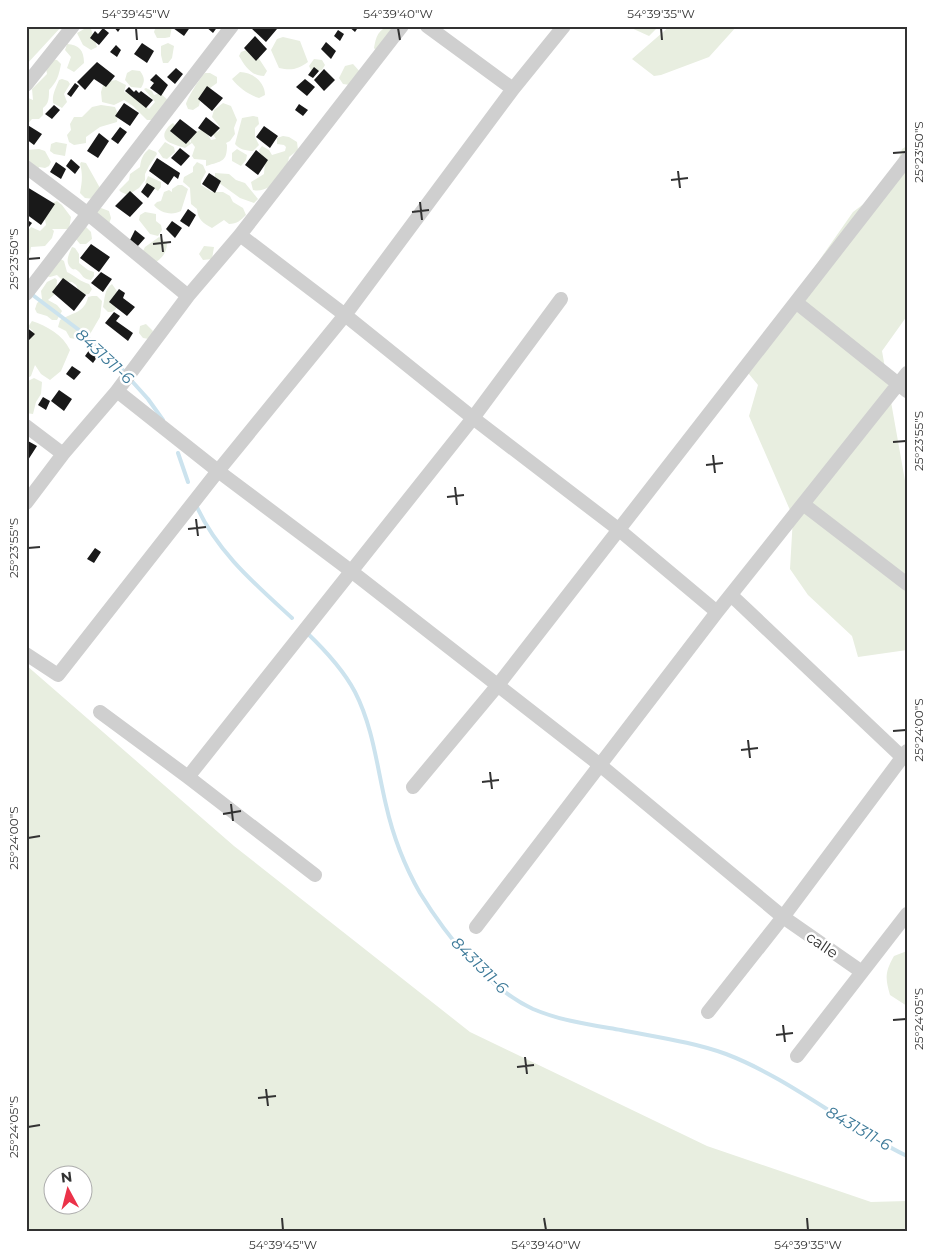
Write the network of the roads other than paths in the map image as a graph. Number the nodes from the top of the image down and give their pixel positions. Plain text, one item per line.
1 (73, 26) edge
2 (232, 26) edge
3 (402, 26) edge
4 (427, 26) edge
5 (564, 26) edge
6 (26, 85) edge
7 (513, 89) junction
8 (907, 160) edge
9 (26, 166) edge
10 (87, 213) junction
11 (240, 235) junction
12 (26, 294) edge
13 (188, 296) junction
14 (561, 299) dead end
15 (797, 303) junction
16 (345, 315) junction
17 (904, 383) edge
18 (117, 391) junction
19 (473, 418) junction
20 (26, 426) edge
21 (63, 454) junction
22 (218, 471) junction
23 (26, 503) edge
24 (803, 504) junction
25 (618, 529) junction
26 (351, 571) junction
27 (907, 584) edge
28 (730, 595) junction
29 (718, 612) junction
30 (26, 654) edge
31 (498, 685) junction
32 (100, 712) dead end
33 (905, 754) edge
34 (600, 765) junction
35 (188, 778) junction
36 (413, 787) dead end
37 (314, 875) dead end
38 (907, 914) edge
39 (783, 918) junction
40 (476, 927) dead end
41 (862, 972) junction
42 (708, 1012) dead end
43 (797, 1056) dead end

1 - 6 street
2 - 10 street
3 - 11 street
4 - 7 street
5 - 7 street
7 - 16 street
8 - 15 street
9 - 10 street
10 - 12 street
10 - 13 street
11 - 13 street
11 - 16 street
13 - 18 street
14 - 19 street
15 - 17 street
15 - 25 street
16 - 19 street
16 - 22 street
17 - 24 street
18 - 21 street
18 - 22 street, calle
19 - 25 street
19 - 26 street
20 - 21 street
21 - 23 street
22 - 26 street, calle
22 - 30 street
24 - 27 street
24 - 28 street
25 - 29 street
25 - 31 street
26 - 31 street, calle
26 - 35 street
28 - 29 street
28 - 33 street
29 - 34 street
31 - 34 street, calle
31 - 36 street
32 - 35 street
33 - 39 street
34 - 39 street, calle
34 - 40 street
35 - 37 street
38 - 41 street
39 - 41 street, calle
39 - 42 street
41 - 43 street

